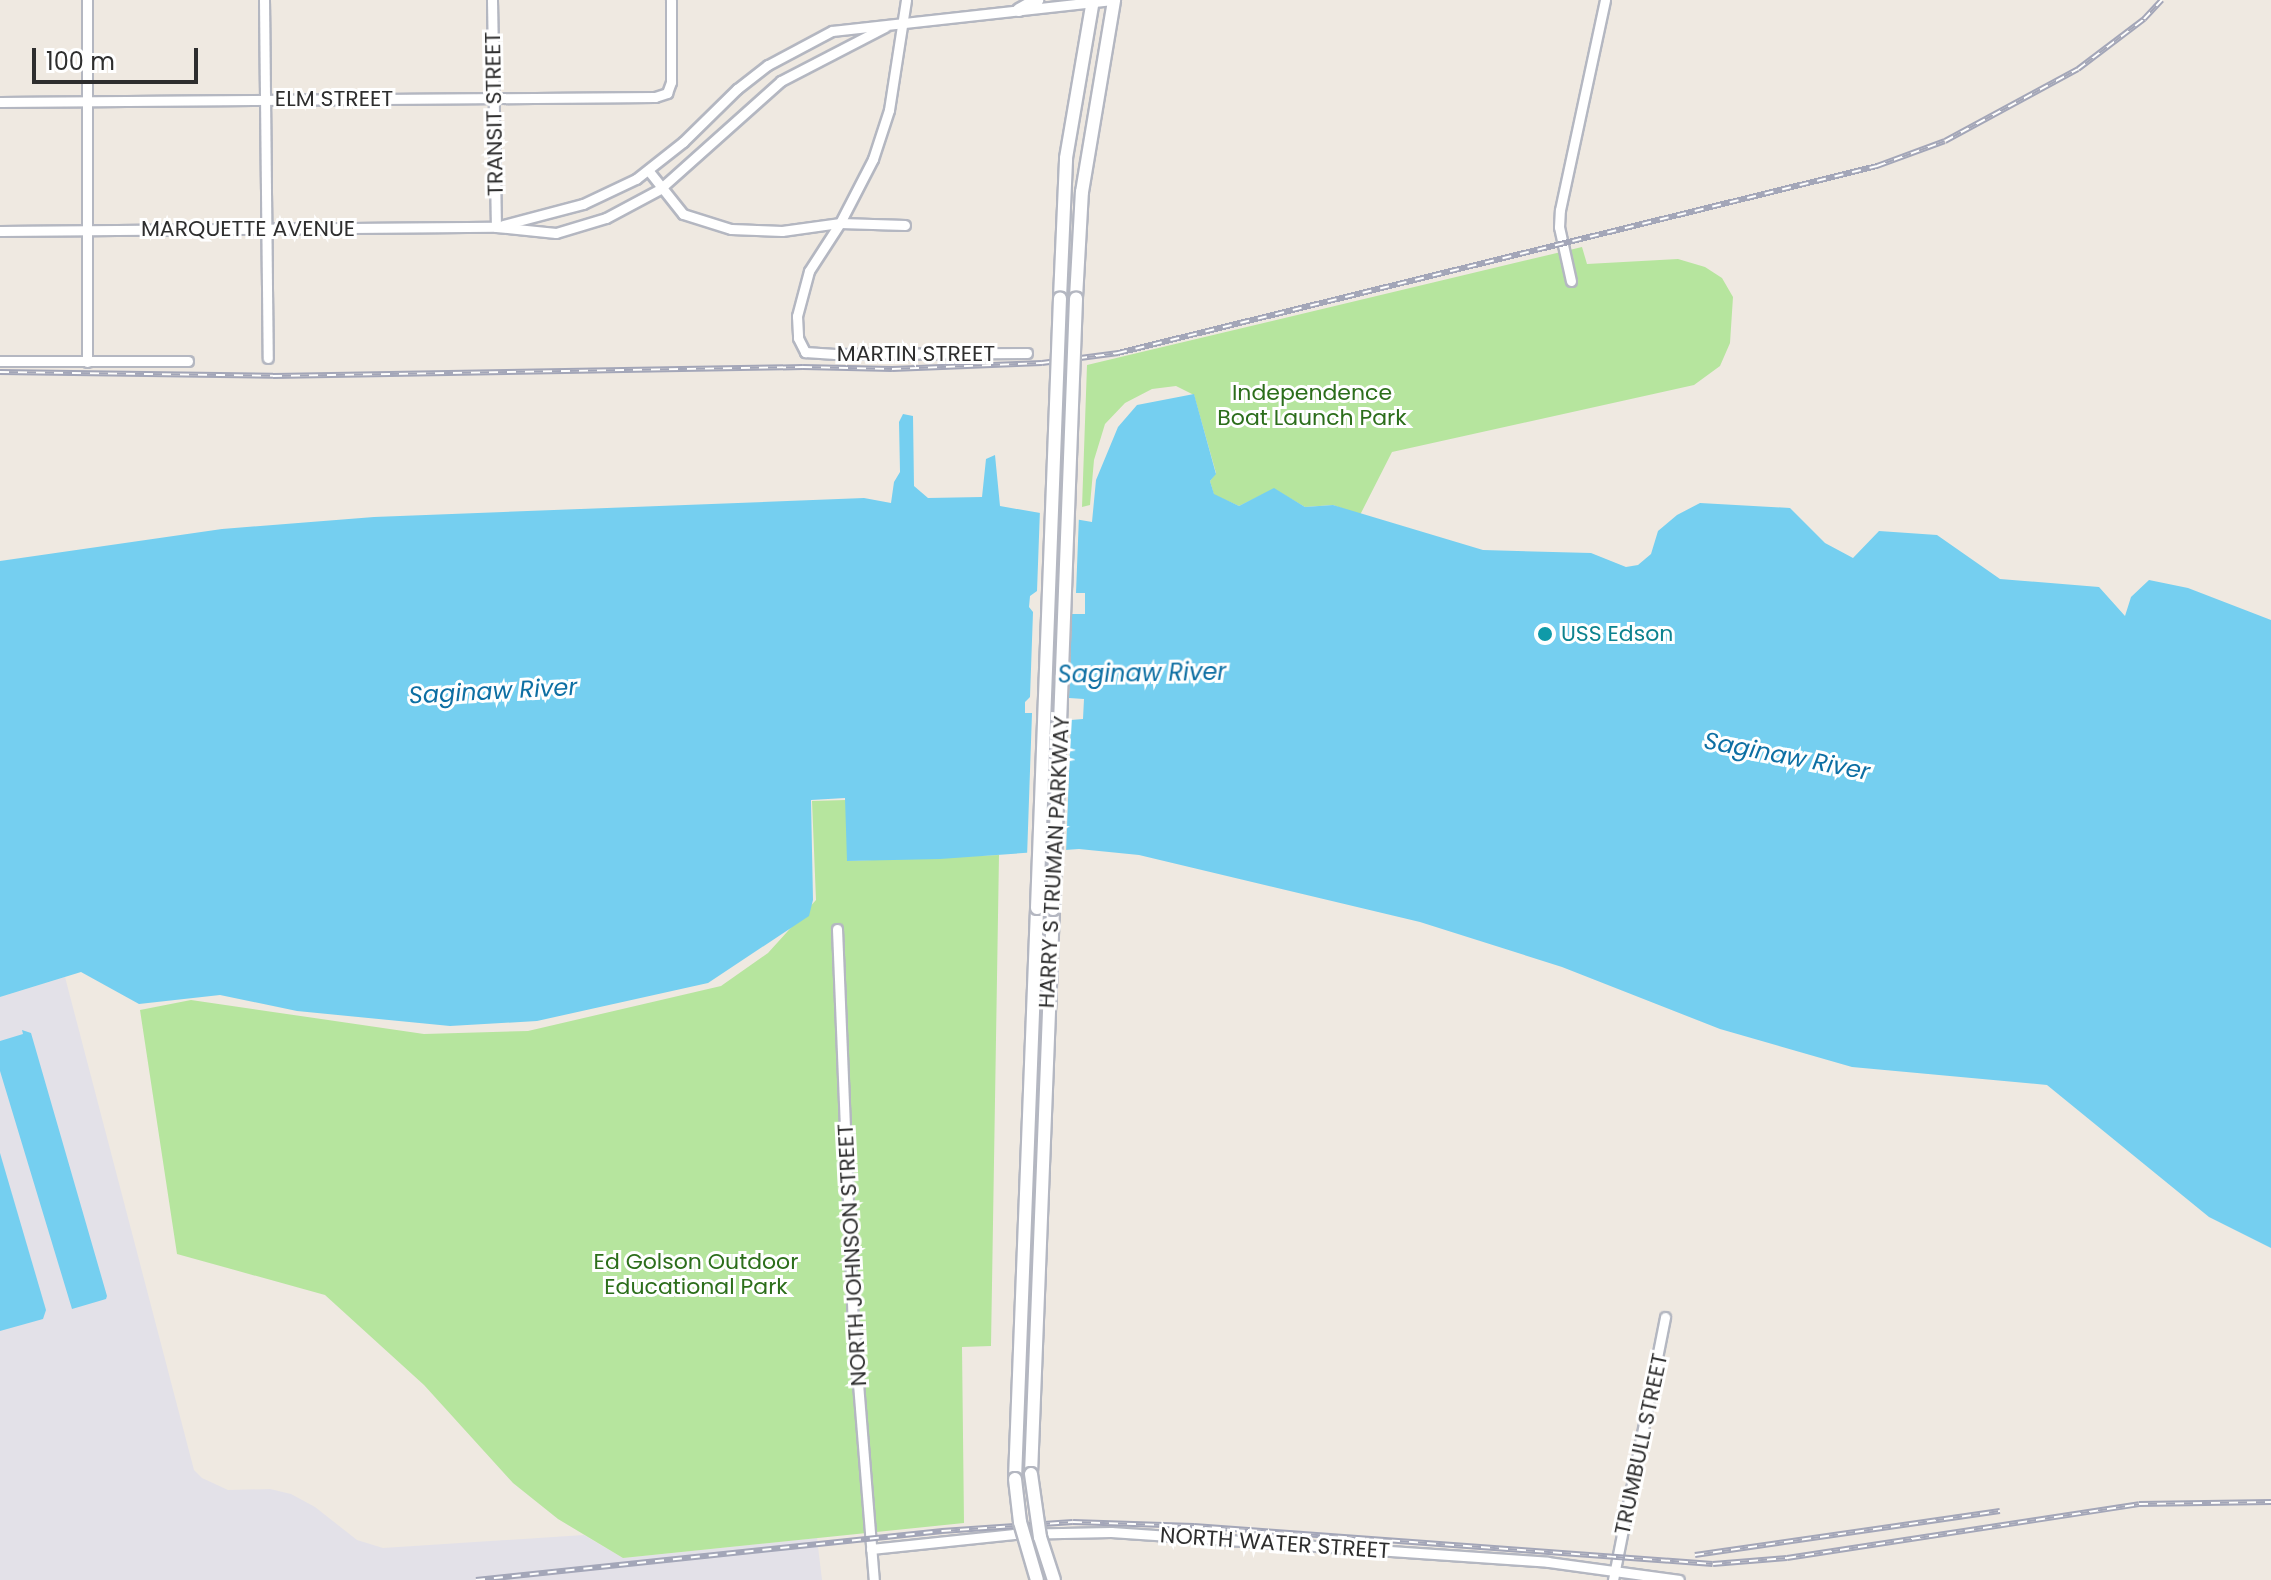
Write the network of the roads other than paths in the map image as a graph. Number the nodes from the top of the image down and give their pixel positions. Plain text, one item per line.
1 (87, 0) edge
2 (264, 0) edge
3 (492, 0) edge
4 (671, 0) edge
5 (906, 0) edge
6 (1037, 0) edge
7 (1113, 0) edge
8 (1605, 0) edge
9 (1092, 1) edge
10 (1019, 10) junction
11 (902, 24) junction
12 (885, 27) junction
13 (493, 99) junction
14 (264, 100) junction
15 (87, 101) junction
16 (0, 102) edge
17 (648, 170) junction
18 (660, 189) junction
19 (840, 223) junction
20 (905, 225) dead end
21 (496, 227) junction
22 (89, 230) junction
23 (266, 230) junction
24 (0, 231) edge
25 (1571, 281) dead end
26 (1027, 353) dead end
27 (268, 358) dead end
28 (0, 361) edge
29 (188, 361) dead end
30 (87, 362) junction
31 (837, 929) dead end
32 (1665, 1317) dead end
33 (871, 1549) junction
34 (1614, 1575) edge
35 (874, 1580) edge
36 (1037, 1580) edge
37 (1054, 1580) edge
38 (1679, 1580) edge

1 - 15 street
2 - 14 street
3 - 13 street, TRANSIT STREET
4 - 13 street, ELM STREET
5 - 11 street
6 - 10 main road
7 - 9 street, MARQUETTE AVENUE
7 - 37 main road, HARRY S TRUMAN PARKWAY, bridge
8 - 25 street
9 - 10 street, MARQUETTE AVENUE
9 - 36 main road, HARRY S TRUMAN PARKWAY, bridge
10 - 11 street, MARQUETTE AVENUE
11 - 12 street, MARQUETTE AVENUE
11 - 19 street
12 - 17 street, MARQUETTE AVENUE
12 - 18 street, MARQUETTE AVENUE
13 - 14 street, ELM STREET
13 - 21 street, TRANSIT STREET
14 - 15 street, ELM STREET
14 - 23 street
15 - 16 street, ELM STREET
15 - 22 street
17 - 18 street
17 - 21 street, MARQUETTE AVENUE
18 - 19 street
18 - 21 street, MARQUETTE AVENUE
19 - 20 street
19 - 26 street, MARTIN STREET
21 - 23 street, MARQUETTE AVENUE
22 - 23 street, MARQUETTE AVENUE
22 - 24 street, MARQUETTE AVENUE
22 - 30 street
23 - 27 street
28 - 30 street
29 - 30 street
31 - 33 street, NORTH JOHNSON STREET
32 - 34 street, TRUMBULL STREET
33 - 34 street, NORTH WATER STREET
33 - 35 street, NORTH JOHNSON STREET
34 - 38 street, NORTH WATER STREET

